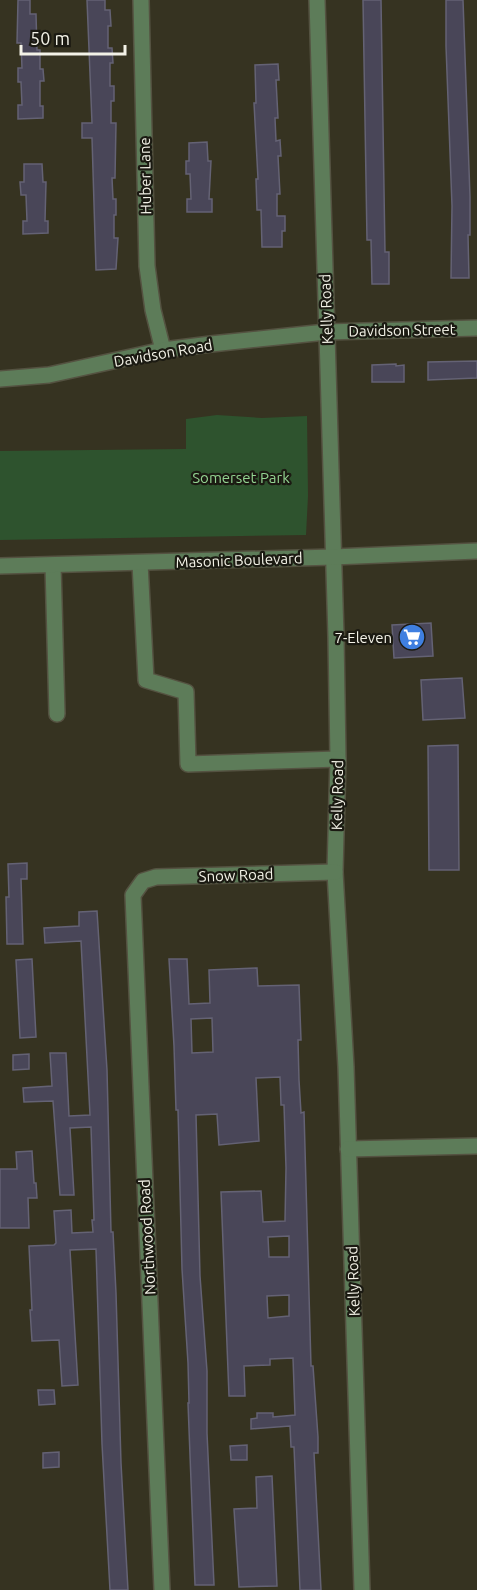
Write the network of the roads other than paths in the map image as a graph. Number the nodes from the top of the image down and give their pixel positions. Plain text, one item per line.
1 (141, 0) edge
2 (317, 0) edge
3 (477, 328) edge
4 (326, 332) junction
5 (163, 350) junction
6 (0, 379) edge
7 (477, 551) edge
8 (333, 557) junction
9 (141, 563) junction
10 (53, 565) junction
11 (0, 566) edge
12 (57, 714) dead end
13 (338, 759) junction
14 (335, 873) junction
15 (139, 885) joint
16 (477, 1146) edge
17 (348, 1149) junction
18 (162, 1590) edge
19 (362, 1590) edge

1 - 5 street, Huber Lane
2 - 4 street, Kelly Road
3 - 4 street, Davidson Street
4 - 5 street, Davidson Road
4 - 8 street, Kelly Road
5 - 6 street, Davidson Road
7 - 8 street, Masonic Boulevard
8 - 9 street, Masonic Boulevard
8 - 13 street, Kelly Road
9 - 10 street, Masonic Boulevard
9 - 13 street
10 - 11 street, Masonic Boulevard
10 - 12 street
13 - 14 street, Kelly Road
14 - 15 street, Snow Road
14 - 17 street, Kelly Road
15 - 18 street, Northwood Road
16 - 17 street
17 - 19 street, Kelly Road

